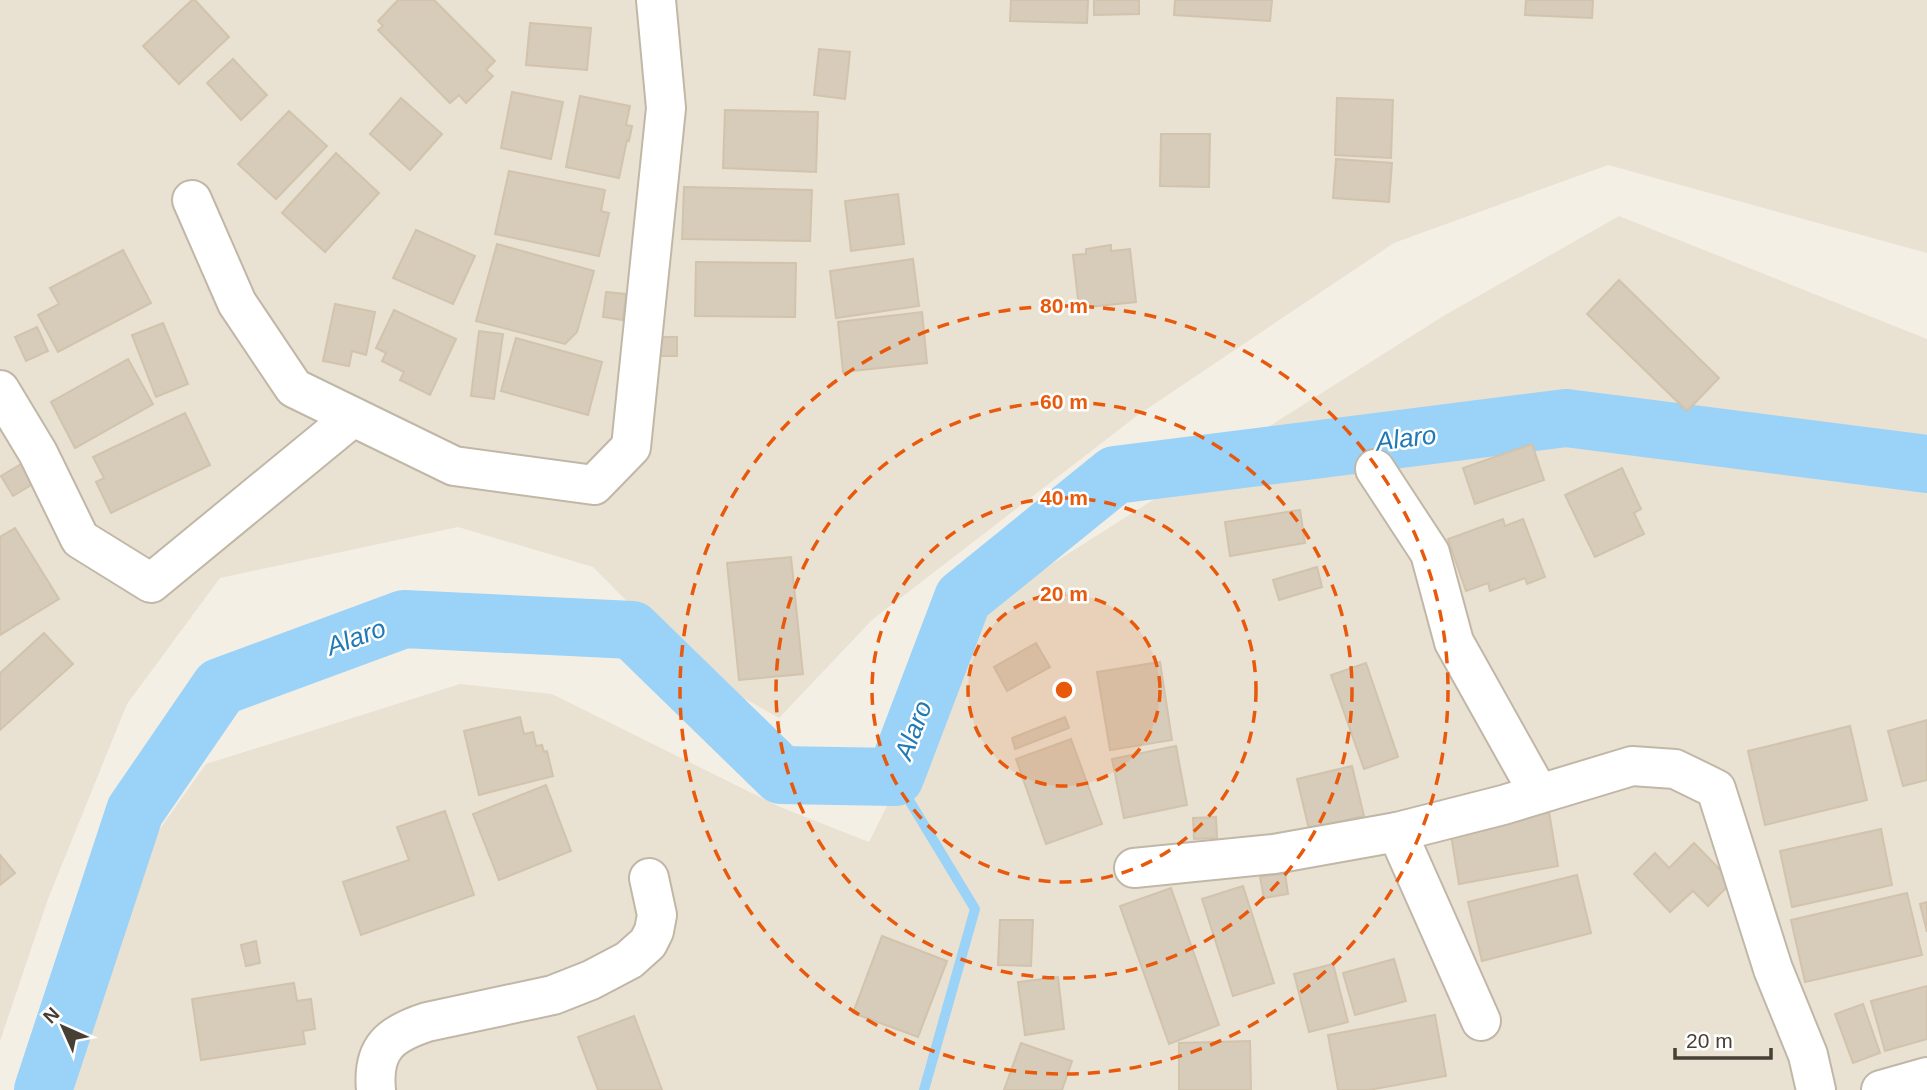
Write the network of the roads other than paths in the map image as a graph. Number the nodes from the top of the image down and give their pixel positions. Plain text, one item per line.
1 (656, 0) edge
2 (191, 200) dead end
3 (0, 390) edge
4 (354, 417) junction
5 (1376, 469) dead end
6 (1539, 794) junction
7 (1397, 832) junction
8 (1135, 868) dead end
9 (649, 878) dead end
10 (1481, 1021) dead end
11 (1927, 1077) edge
12 (376, 1090) edge
13 (1816, 1090) edge
14 (1881, 1090) edge

1 - 4 street
2 - 4 street
3 - 4 street
5 - 6 street
6 - 7 street
6 - 13 street
7 - 8 street
7 - 10 street
9 - 12 street
11 - 14 street

